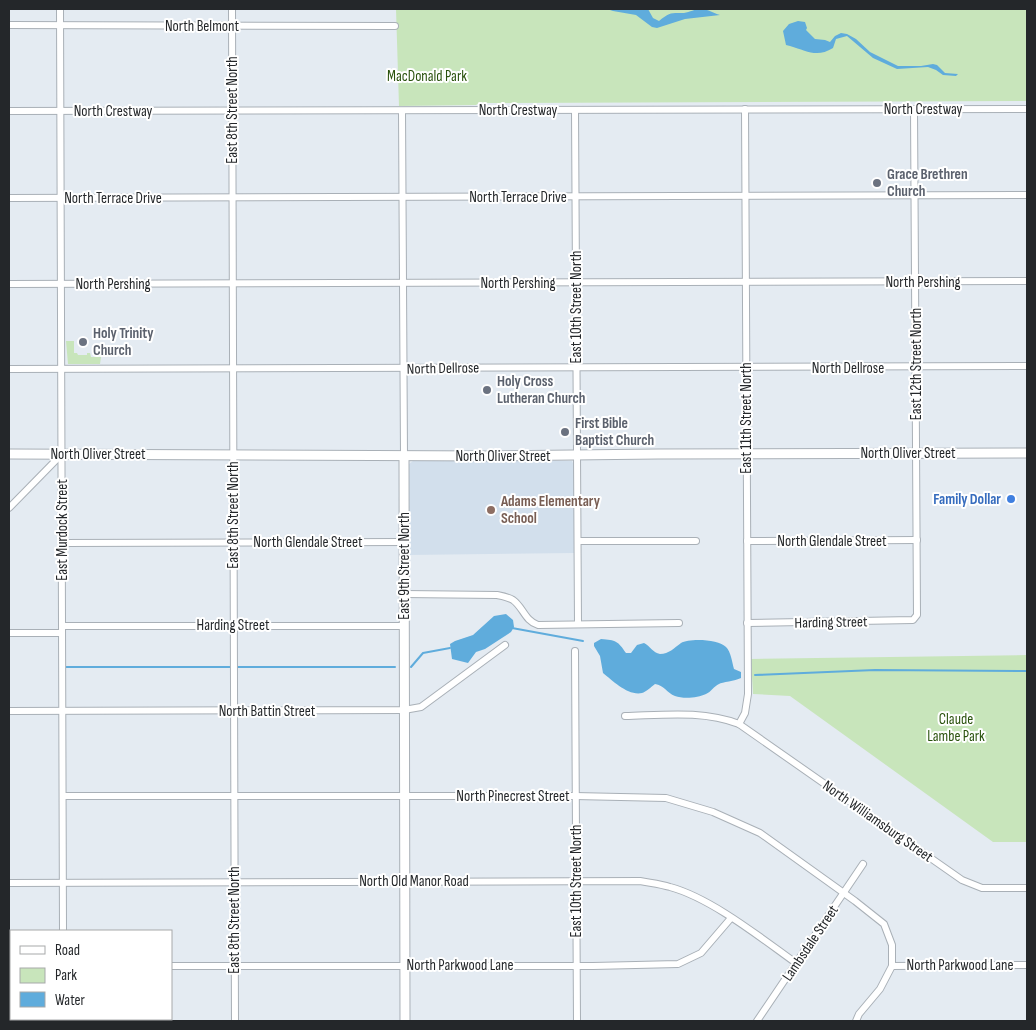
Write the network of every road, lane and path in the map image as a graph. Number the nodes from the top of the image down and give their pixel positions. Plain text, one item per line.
1 (60, 9) edge
2 (232, 9) edge
3 (9, 25) edge
4 (60, 25) junction
5 (232, 26) junction
6 (395, 26) dead end
7 (745, 109) junction
8 (914, 109) junction
9 (1027, 109) edge
10 (575, 110) junction
11 (60, 111) junction
12 (232, 111) junction
13 (402, 111) junction
14 (9, 112) edge
15 (1027, 195) edge
16 (745, 196) junction
17 (915, 196) junction
18 (402, 197) junction
19 (575, 197) junction
20 (9, 198) edge
21 (60, 198) junction
22 (232, 198) junction
23 (1027, 281) edge
24 (745, 282) junction
25 (916, 282) junction
26 (403, 283) junction
27 (576, 283) junction
28 (9, 284) edge
29 (61, 284) junction
30 (232, 284) junction
31 (1027, 366) edge
32 (916, 367) junction
33 (61, 368) junction
34 (233, 368) junction
35 (577, 368) junction
36 (746, 368) junction
37 (9, 369) edge
38 (404, 369) junction
39 (1027, 453) edge
40 (9, 454) edge
41 (62, 454) junction
42 (746, 454) junction
43 (917, 454) junction
44 (233, 455) junction
45 (577, 455) junction
46 (404, 456) junction
47 (9, 508) edge
48 (917, 540) junction
49 (578, 541) junction
50 (696, 541) dead end
51 (747, 541) junction
52 (234, 542) junction
53 (404, 542) junction
54 (62, 543) junction
55 (404, 594) junction
56 (915, 618) joint
57 (679, 622) dead end
58 (747, 623) junction
59 (578, 624) junction
60 (234, 626) junction
61 (404, 626) junction
62 (62, 629) junction
63 (9, 633) edge
64 (505, 644) dead end
65 (575, 651) dead end
66 (404, 710) junction
67 (9, 711) edge
68 (62, 711) junction
69 (234, 711) junction
70 (625, 716) dead end
71 (738, 724) junction
72 (63, 796) junction
73 (404, 796) junction
74 (575, 796) junction
75 (234, 797) junction
76 (864, 864) dead end
77 (405, 881) junction
78 (234, 882) junction
79 (576, 882) junction
80 (9, 883) edge
81 (63, 883) junction
82 (1027, 888) edge
83 (844, 893) junction
84 (731, 918) junction
85 (63, 930) edge
86 (796, 963) junction
87 (405, 965) junction
88 (1027, 965) edge
89 (172, 966) edge
90 (234, 966) junction
91 (576, 966) junction
92 (892, 966) junction
93 (235, 1021) edge
94 (405, 1021) edge
95 (577, 1021) edge
96 (757, 1021) edge
97 (856, 1021) edge

1 - 4 street, East Murdock Street
2 - 5 street, East 8th Street North
3 - 4 street, North Belmont
4 - 5 street, North Belmont
4 - 11 street, East Murdock Street
5 - 6 street, North Belmont
5 - 12 street, East 8th Street North
7 - 8 street, North Crestway
7 - 10 street, North Crestway
7 - 16 street, East 11th Street North
8 - 9 street, North Crestway
8 - 17 street, East 12th Street North
10 - 13 street, North Crestway
10 - 19 street, East 10th Street North
11 - 12 street, North Crestway
11 - 14 street, North Crestway
11 - 21 street, East Murdock Street
12 - 13 street, North Crestway
12 - 22 street, East 8th Street North
13 - 18 street, East 9th Street North
15 - 17 street, North Terrace Drive
16 - 17 street, North Terrace Drive
16 - 19 street, North Terrace Drive
16 - 24 street, East 11th Street North
17 - 25 street, East 12th Street North
18 - 19 street, North Terrace Drive
18 - 22 street, North Terrace Drive
18 - 26 street, East 9th Street North
19 - 27 street, East 10th Street North
20 - 21 street, North Terrace Drive
21 - 22 street, North Terrace Drive
21 - 29 street, East Murdock Street
22 - 30 street, East 8th Street North
23 - 25 street, North Pershing
24 - 25 street, North Pershing
24 - 27 street, North Pershing
24 - 36 street, East 11th Street North
25 - 32 street, East 12th Street North
26 - 27 street, North Pershing
26 - 30 street, North Pershing
26 - 38 street, East 9th Street North
27 - 35 street, East 10th Street North
28 - 29 street, North Pershing
29 - 30 street, North Pershing
29 - 33 street, East Murdock Street
30 - 34 street, East 8th Street North
31 - 32 street, North Dellrose
32 - 36 street, North Dellrose
32 - 43 street, East 12th Street North
33 - 34 street, North Dellrose
33 - 37 street, North Dellrose
33 - 41 street, East Murdock Street
34 - 38 street, North Dellrose
34 - 44 street, East 8th Street North
35 - 36 street, North Dellrose
35 - 38 street, North Dellrose
35 - 45 street, East 10th Street North
36 - 42 street, East 11th Street North
38 - 46 street, East 9th Street North
39 - 43 main road, North Oliver Street
40 - 41 main road, North Oliver Street
41 - 44 main road, North Oliver Street
41 - 47 street
41 - 54 street, East Murdock Street
42 - 43 main road, North Oliver Street
42 - 45 main road, North Oliver Street
42 - 51 street, East 11th Street North
43 - 48 street, East 12th Street North
44 - 46 main road, North Oliver Street
44 - 52 street, East 8th Street North
45 - 46 main road, North Oliver Street
45 - 49 street, East 10th Street North
46 - 53 main road, East 9th Street North
48 - 51 street, North Glendale Street
48 - 56 street, East 12th Street North
49 - 50 street
49 - 59 street, East 10th Street North
51 - 58 street, East 11th Street North
52 - 53 street, North Glendale Street
52 - 54 street, North Glendale Street
52 - 60 street, East 8th Street North
53 - 55 main road, East 9th Street North
54 - 62 street, East Murdock Street
55 - 59 street
55 - 61 main road, East 9th Street North
56 - 58 street, Harding Street
57 - 59 street
58 - 71 street, East 11th Street North
60 - 61 street, Harding Street
60 - 62 street, Harding Street
60 - 69 street, East 8th Street North
61 - 66 main road, East 9th Street North
62 - 63 street, Harding Street
62 - 68 street, East Murdock Street
64 - 66 street, North Battin Street
65 - 74 street, East 10th Street North
66 - 69 street, North Battin Street
66 - 73 main road, East 9th Street North
67 - 68 street, North Battin Street
68 - 69 street, North Battin Street
68 - 72 street, East Murdock Street
69 - 75 street, East 8th Street North
70 - 71 street, North Williamsburg Street
71 - 82 street, North Williamsburg Street
72 - 75 street, North Pinecrest Street
72 - 81 street, East Murdock Street
73 - 74 street, North Pinecrest Street
73 - 75 street, North Pinecrest Street
73 - 77 main road, East 9th Street North
74 - 79 street, East 10th Street North
74 - 83 street, North Pinecrest Street
75 - 78 street, East 8th Street North
76 - 83 street, Lambsdale Street
77 - 78 street, North Old Manor Road
77 - 79 street, North Old Manor Road
77 - 87 main road, East 9th Street North
78 - 81 street, North Old Manor Road
78 - 90 street, East 8th Street North
79 - 84 street, North Old Manor Road
79 - 91 street, East 10th Street North
80 - 81 street, North Old Manor Road
81 - 85 street, East Murdock Street
83 - 86 street, Lambsdale Street
83 - 92 street, North Pinecrest Street
84 - 86 street, North Old Manor Road
84 - 91 street, North Parkwood Lane
86 - 96 street, Lambsdale Street
87 - 90 street, North Parkwood Lane
87 - 91 street, North Parkwood Lane
87 - 94 main road, East 9th Street North
88 - 92 street, North Parkwood Lane
89 - 90 street, North Parkwood Lane
90 - 93 street, East 8th Street North
91 - 95 street, East 10th Street North
92 - 97 street

